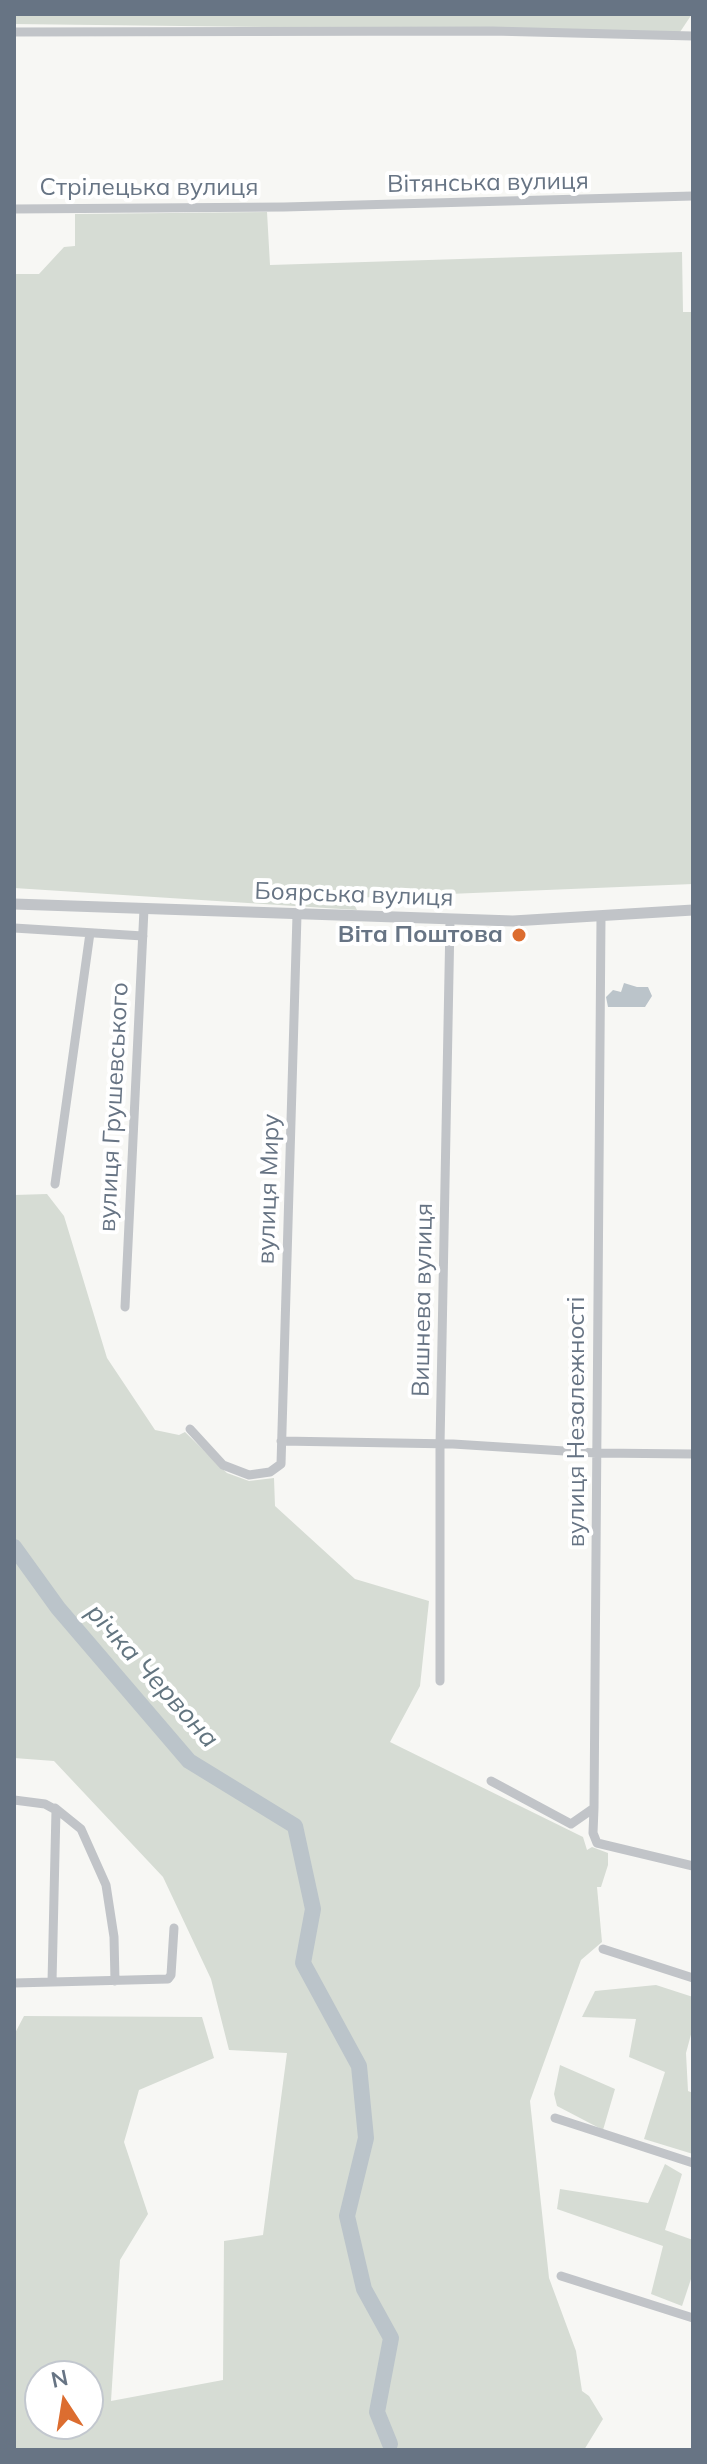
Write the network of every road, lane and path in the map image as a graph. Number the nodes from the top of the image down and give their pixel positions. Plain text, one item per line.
1 (14, 32) edge
2 (693, 36) edge
3 (693, 196) edge
4 (284, 207) joint
5 (14, 209) edge
6 (14, 904) edge
7 (144, 909) junction
8 (693, 910) edge
9 (297, 915) junction
10 (601, 917) junction
11 (450, 921) junction
12 (14, 928) edge
13 (90, 933) junction
14 (143, 936) junction
15 (55, 1184) dead end
16 (125, 1307) dead end
17 (190, 1429) dead end
18 (281, 1441) junction
19 (440, 1445) junction
20 (596, 1453) junction
21 (693, 1454) edge
22 (440, 1681) dead end
23 (491, 1781) dead end
24 (14, 1800) edge
25 (52, 1807) junction
26 (594, 1808) junction
27 (693, 1866) edge
28 (174, 1928) dead end
29 (603, 1949) dead end
30 (693, 1978) edge
31 (115, 1981) junction
32 (52, 1982) junction
33 (14, 1983) edge
34 (555, 2118) dead end
35 (693, 2163) edge
36 (561, 2276) dead end
37 (693, 2318) edge

1 - 2 street
3 - 4 street, Вітянська вулиця
4 - 5 street, Стрілецька вулиця
6 - 7 street, Боярська вулиця
7 - 9 street, Боярська вулиця
7 - 14 street, вулиця Грушевського
8 - 10 street, Боярська вулиця
9 - 11 street, Боярська вулиця
9 - 18 street, вулиця Миру
10 - 11 street, Боярська вулиця
10 - 20 street, вулиця Незалежності
11 - 19 street, Вишнева вулиця
12 - 13 street
13 - 14 street
13 - 15 street
14 - 16 street, вулиця Грушевського
17 - 18 street, вулиця Миру
18 - 19 street
19 - 20 street
19 - 22 street, Вишнева вулиця
20 - 21 street
20 - 26 street, вулиця Незалежності
23 - 26 street
24 - 25 street
25 - 31 street
25 - 32 street
26 - 27 street, вулиця Незалежності
28 - 31 street
29 - 30 street
31 - 32 street
32 - 33 street
34 - 35 street
36 - 37 street

